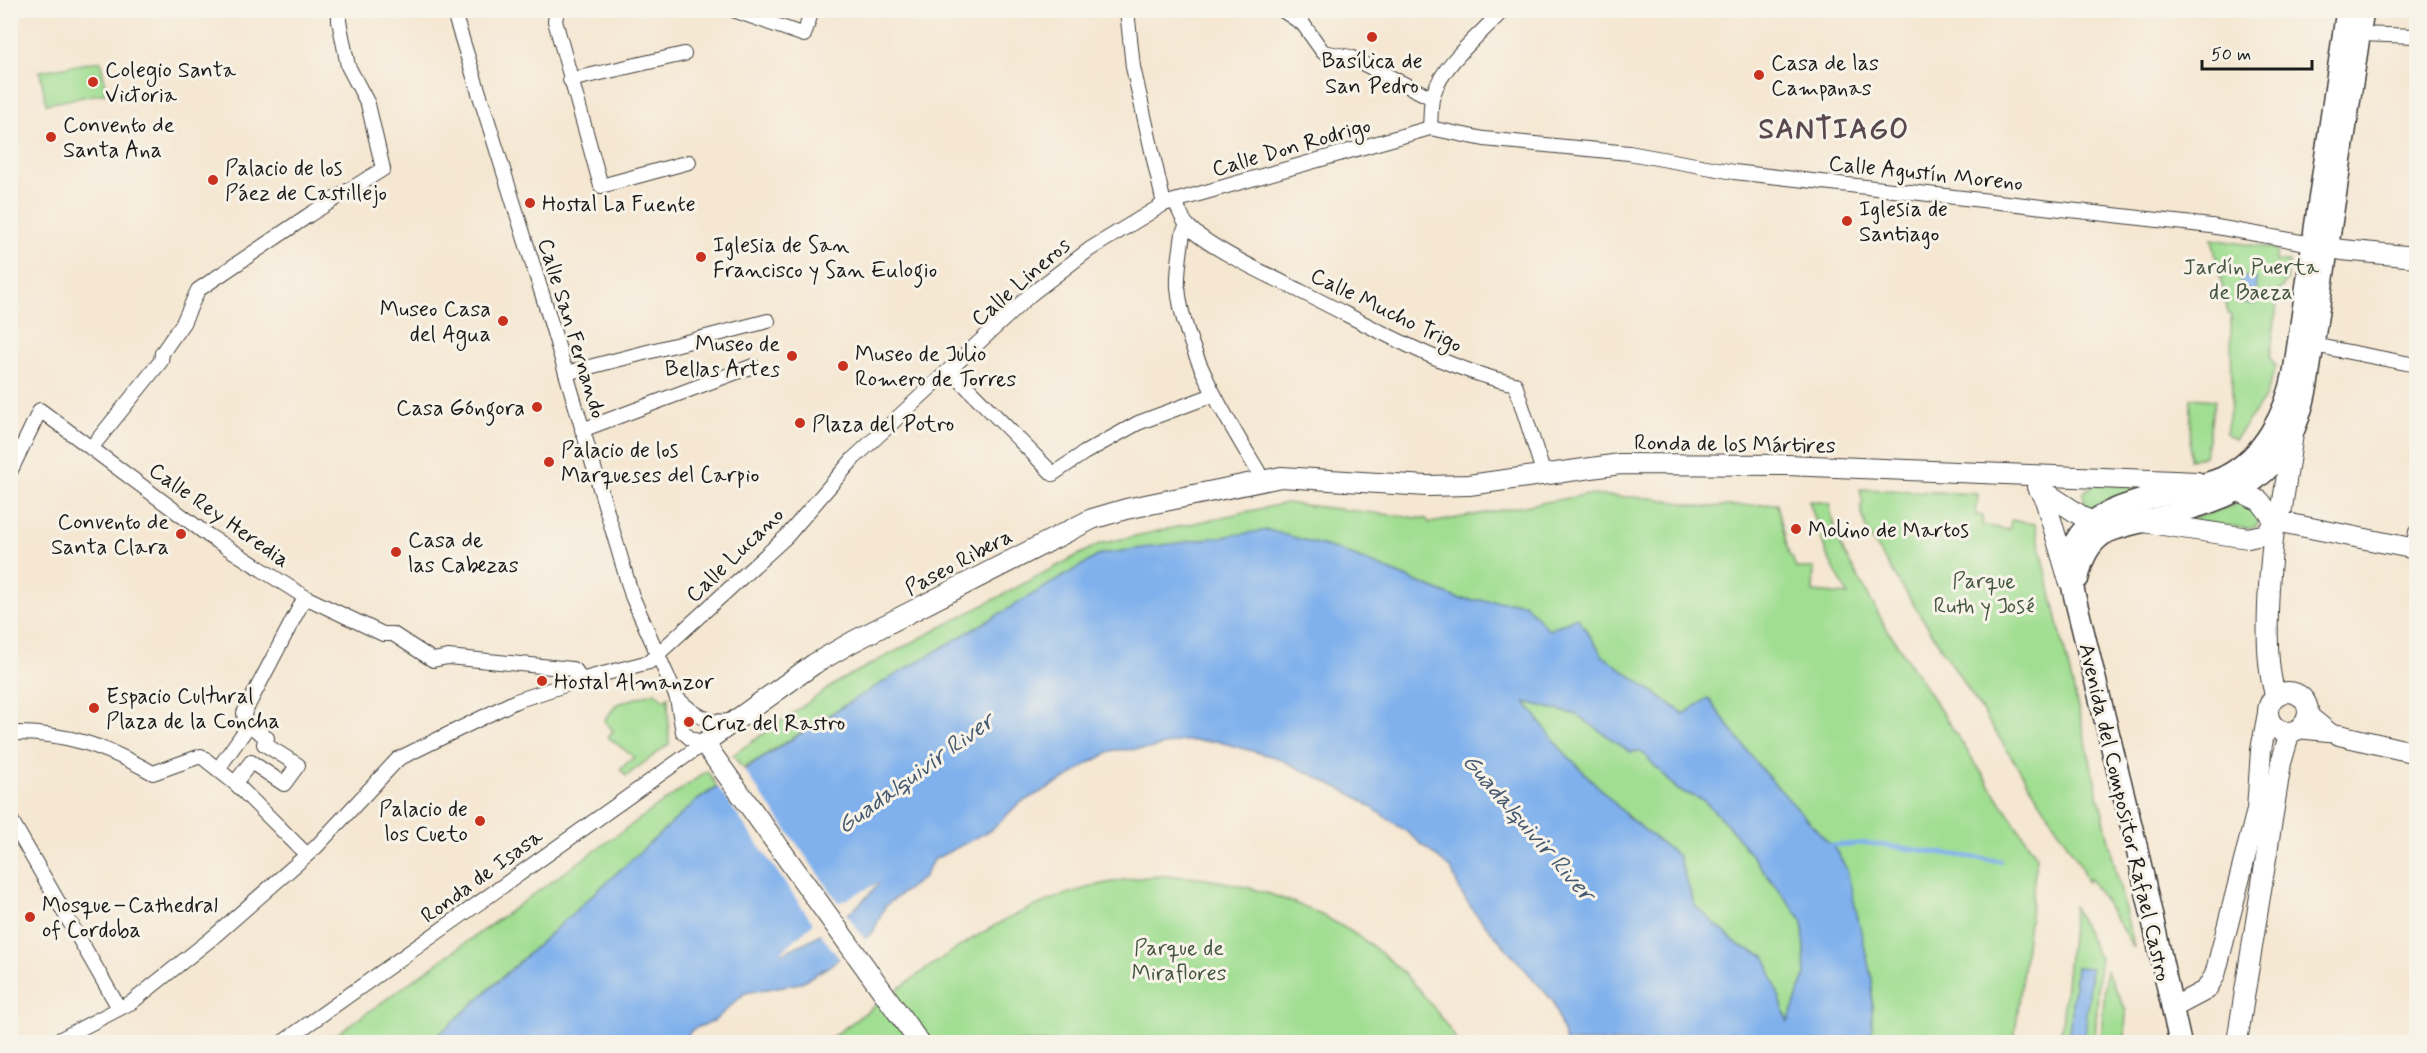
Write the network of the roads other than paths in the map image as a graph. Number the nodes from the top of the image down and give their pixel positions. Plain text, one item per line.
1 (339, 10) edge
2 (453, 10) edge
3 (557, 10) edge
4 (733, 10) edge
5 (812, 10) edge
6 (1127, 10) edge
7 (1282, 10) edge
8 (1503, 10) edge
9 (2347, 10) edge
10 (2363, 10) edge
11 (2359, 34) junction
12 (2416, 36) edge
13 (684, 54) dead end
14 (570, 80) junction
15 (1432, 98) junction
16 (1430, 128) junction
17 (689, 162) dead end
18 (1169, 203) junction
19 (1187, 225) junction
20 (2320, 246) junction
21 (2416, 257) edge
22 (768, 321) dead end
23 (2313, 345) junction
24 (2416, 365) edge
25 (753, 366) dead end
26 (951, 371) junction
27 (566, 373) junction
28 (1212, 395) junction
29 (582, 430) junction
30 (2293, 434) junction
31 (91, 448) junction
32 (10, 472) edge
33 (2005, 473) junction
34 (1544, 475) junction
35 (2089, 478) junction
36 (836, 479) joint
37 (1260, 479) junction
38 (2211, 482) junction
39 (2038, 488) junction
40 (2241, 490) junction
41 (2275, 521) junction
42 (2143, 522) junction
43 (2093, 524) junction
44 (2416, 543) edge
45 (305, 597) junction
46 (2076, 606) junction
47 (657, 655) junction
48 (580, 680) junction
49 (678, 698) junction
50 (2272, 705) junction
51 (2308, 712) junction
52 (738, 718) junction
53 (246, 719) junction
54 (2293, 731) junction
55 (10, 733) edge
56 (2338, 735) junction
57 (710, 750) junction
58 (2416, 753) edge
59 (218, 769) junction
60 (235, 784) junction
61 (10, 818) edge
62 (307, 855) junction
63 (119, 1008) junction
64 (2174, 1014) junction
65 (55, 1042) edge
66 (283, 1042) edge
67 (919, 1042) edge
68 (2179, 1042) edge
69 (2237, 1042) edge

1 - 31 street
2 - 27 street, Calle San Fernando
3 - 14 street
4 - 5 street
6 - 18 street, Calle Mucho Trigo
7 - 15 street
8 - 15 street
9 - 20 main road
10 - 11 main road
11 - 12 street
11 - 20 main road
13 - 14 street
14 - 17 street
15 - 16 street
16 - 18 street, Calle Don Rodrigo
16 - 20 street, Calle Agustín Moreno
18 - 19 street, Calle Mucho Trigo
18 - 26 street, Calle Lineros
19 - 28 street
19 - 34 street, Calle Mucho Trigo
20 - 21 street
20 - 23 main road
20 - 38 main road
22 - 27 street
23 - 24 street
23 - 30 main road
25 - 29 street
26 - 28 street
26 - 36 street, Calle Lineros
27 - 29 street, Calle San Fernando
28 - 37 street
29 - 47 street, Calle San Fernando
30 - 40 main road
30 - 41 street
31 - 32 street, Calle Rey Heredia
31 - 45 street, Calle Rey Heredia
33 - 34 street, Ronda de los Mártires
33 - 35 street, Ronda de los Mártires
33 - 39 street
34 - 37 street, Ronda de los Mártires
35 - 38 street, Ronda de los Mártires
35 - 43 street
36 - 47 street, Calle Lucano
37 - 52 street, Paseo Ribera
38 - 40 street, Ronda de los Mártires
38 - 43 main road
39 - 43 street
39 - 46 street
40 - 41 street, Ronda de los Mártires
40 - 42 main road
41 - 42 street
41 - 44 street
41 - 50 street
42 - 43 main road
43 - 46 main road, Avenida del Compositor Rafael Castro
45 - 48 street, Calle Rey Heredia
45 - 53 street
46 - 64 main road, Avenida del Compositor Rafael Castro
47 - 48 street, Calle Lucano
47 - 49 street, Calle San Fernando
48 - 62 street, Calle Lucano
49 - 52 street
49 - 57 street
50 - 51 street
50 - 54 street
50 - 64 street
51 - 54 street
51 - 56 street
52 - 57 street, Paseo Ribera
53 - 59 street
53 - 60 street
54 - 56 street
54 - 69 street
55 - 59 street
56 - 58 street
57 - 66 street, Ronda de Isasa
57 - 67 street
59 - 60 street
60 - 62 street
61 - 63 street
62 - 63 street, Calle Lucano
63 - 65 street, Calle Lucano
64 - 68 main road, Avenida del Compositor Rafael Castro

